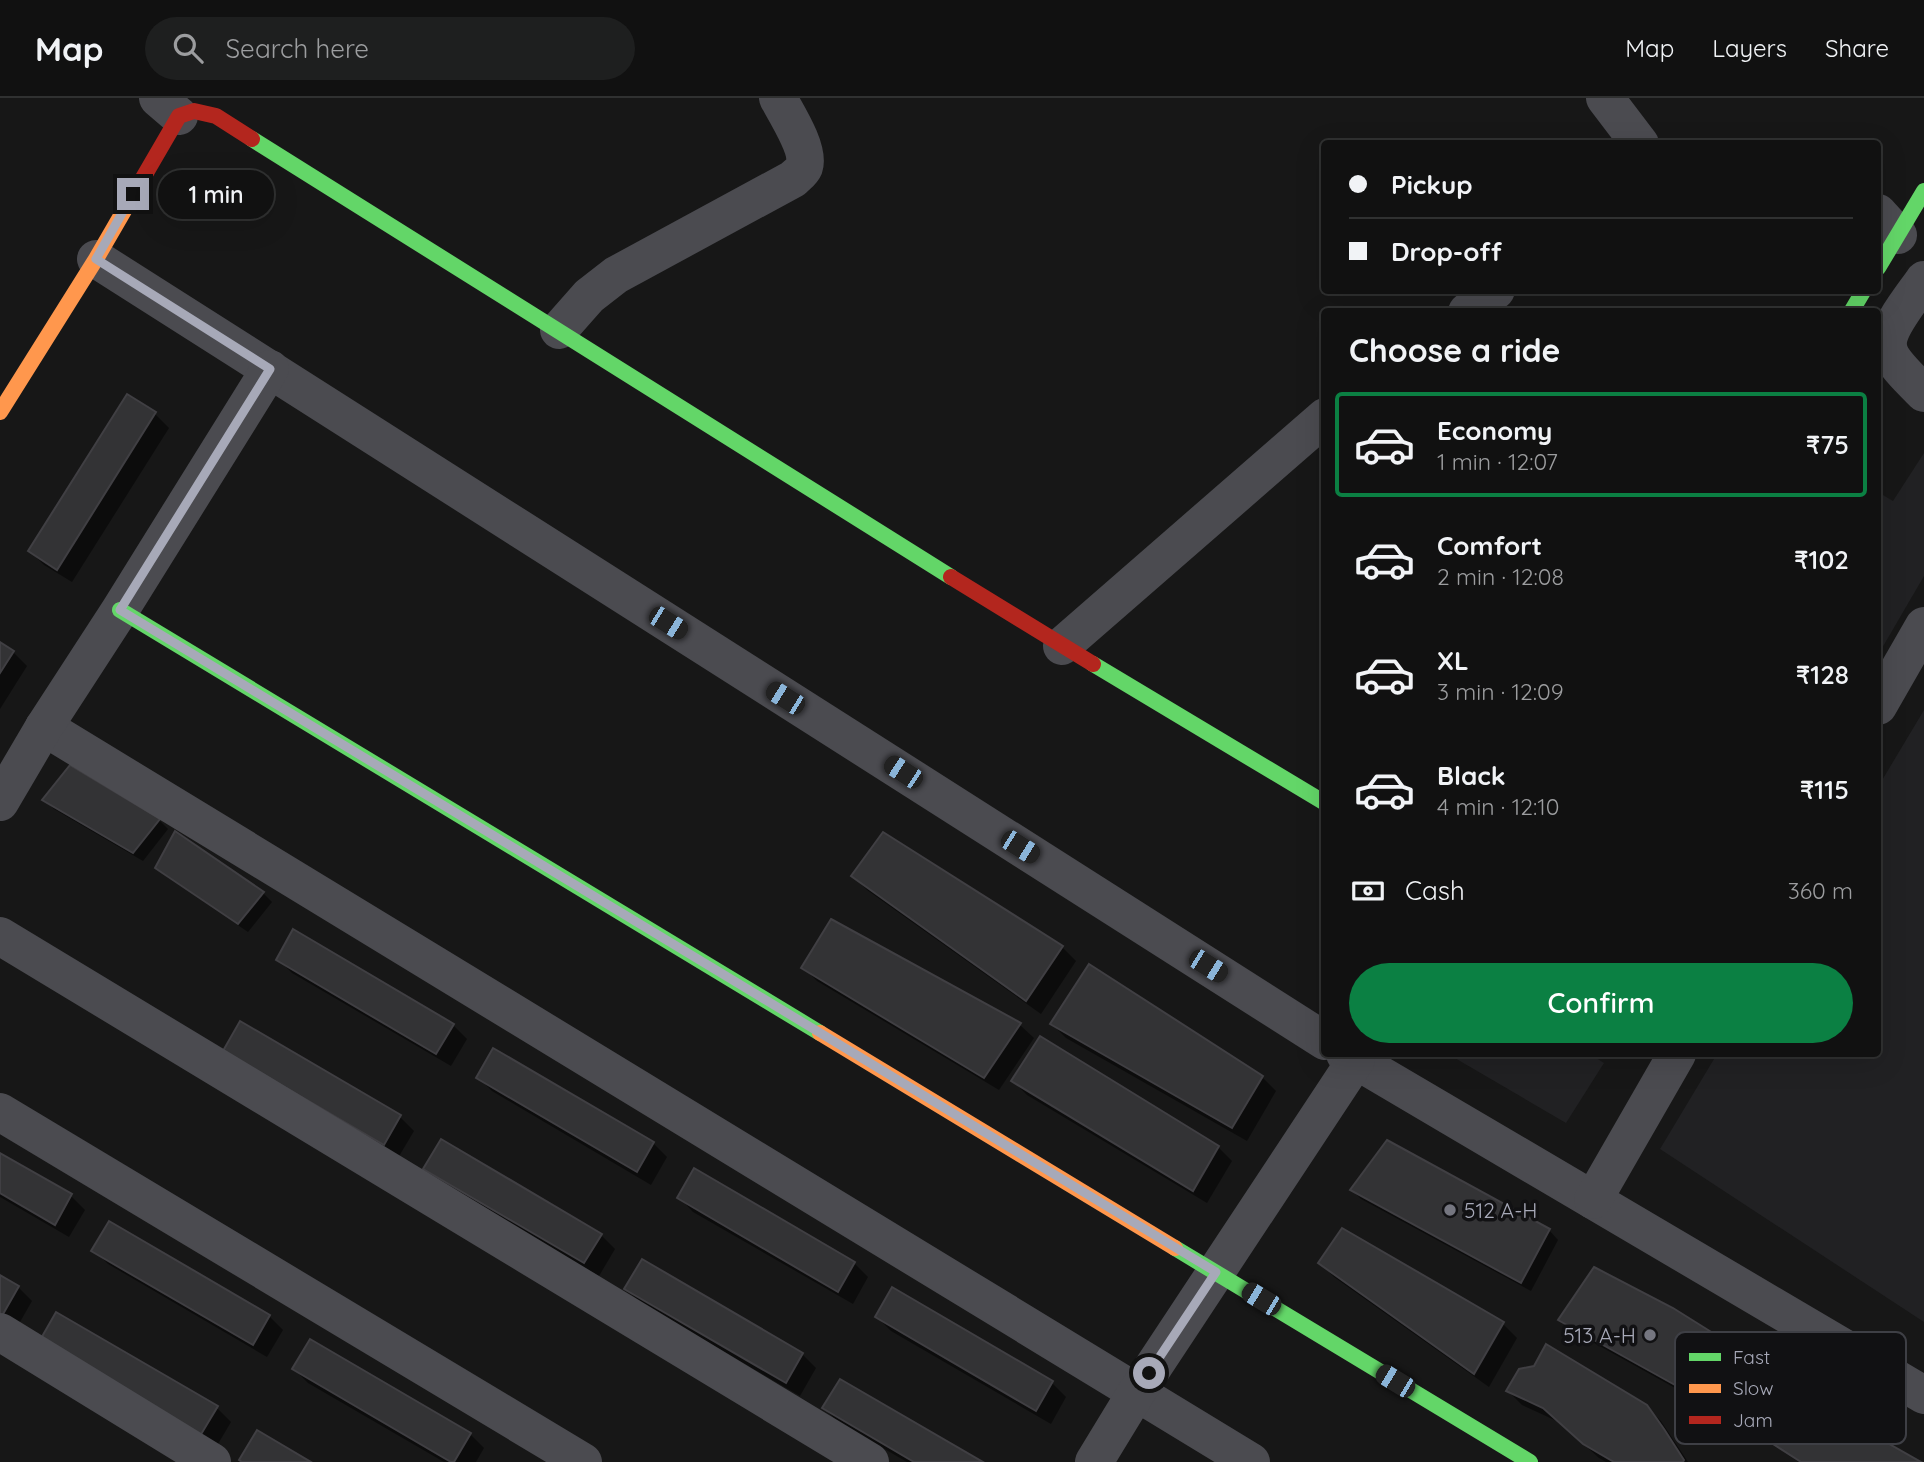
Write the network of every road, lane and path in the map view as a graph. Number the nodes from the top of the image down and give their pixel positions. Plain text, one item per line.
1 (778, 98) edge
2 (1605, 98) edge
3 (169, 107) edge
4 (1637, 140) edge
5 (1924, 191) edge
6 (1888, 224) edge
7 (1881, 255) edge
8 (96, 259) junction
9 (1924, 280) edge
10 (1491, 294) edge
11 (1471, 308) edge
12 (559, 330) junction
13 (270, 369) junction
14 (1924, 393) edge
15 (0, 412) edge
16 (1321, 420) edge
17 (120, 610) junction
18 (1924, 626) edge
19 (1062, 646) junction
20 (1881, 701) edge
21 (44, 727) junction
22 (1321, 801) edge
23 (0, 802) edge
24 (0, 936) edge
25 (1321, 1039) edge
26 (1339, 1057) edge
27 (1350, 1057) edge
28 (1675, 1057) edge
29 (0, 1112) edge
30 (1592, 1200) junction
31 (1216, 1272) junction
32 (0, 1332) edge
33 (1817, 1332) edge
34 (1906, 1384) edge
35 (1136, 1393) junction
36 (1924, 1395) edge
37 (212, 1462) edge
38 (583, 1462) edge
39 (870, 1462) edge
40 (1094, 1462) edge
41 (1251, 1462) edge
42 (1530, 1462) edge

1 - 12 street
2 - 4 street
3 - 8 street
3 - 12 street
5 - 6 street
6 - 7 street
8 - 13 street
8 - 15 street
9 - 14 street
10 - 11 street
12 - 19 street
13 - 17 street
13 - 25 street
16 - 19 street
17 - 21 street
17 - 31 street
18 - 20 street
19 - 22 street
21 - 23 street
21 - 35 street
24 - 39 street
26 - 31 street
27 - 30 street
28 - 30 street
29 - 38 street
30 - 33 street
31 - 35 street
31 - 42 street
32 - 37 street
34 - 36 street
35 - 40 street
35 - 41 street

